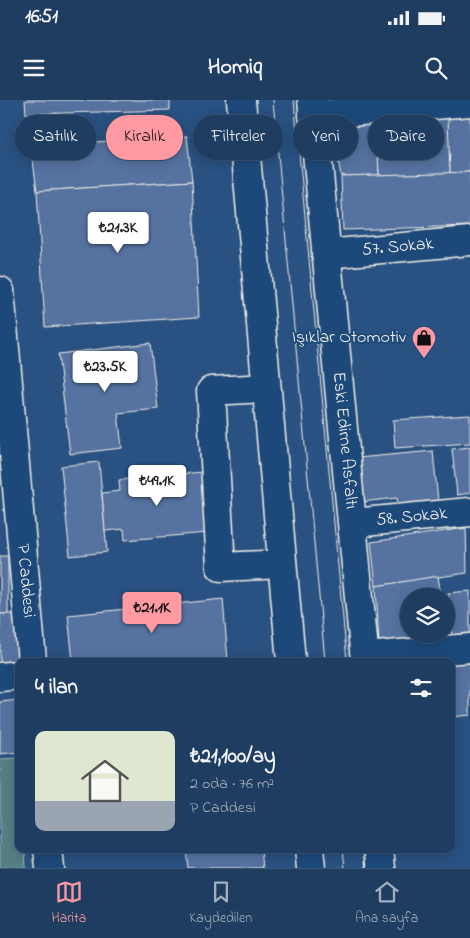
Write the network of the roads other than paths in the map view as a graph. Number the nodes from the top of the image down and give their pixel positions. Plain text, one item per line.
1 (241, 100) edge
2 (470, 102) edge
3 (313, 108) edge
4 (470, 241) edge
5 (326, 254) junction
6 (0, 291) edge
7 (266, 388) junction
8 (5, 409) edge
9 (470, 512) edge
10 (353, 523) junction
11 (11, 548) edge
12 (282, 564) junction
13 (470, 648) edge
14 (31, 658) edge
15 (292, 658) edge
16 (365, 658) edge
17 (375, 658) edge
18 (15, 676) edge
19 (0, 677) edge
20 (48, 853) edge
21 (309, 853) edge
22 (379, 853) edge
23 (50, 868) edge
24 (311, 868) edge
25 (381, 868) edge

1 - 7 main road
2 - 3 main road
3 - 5 main road, Eski Edirne Asfaltı
4 - 5 main road, 57. Sokak
5 - 10 main road, Eski Edirne Asfaltı
6 - 8 main road, P Caddesi
7 - 12 main road
7 - 12 main road
8 - 11 main road, P Caddesi
9 - 10 main road, 58. Sokak
10 - 16 main road, Eski Edirne Asfaltı
11 - 14 main road, P Caddesi
12 - 15 main road
13 - 17 main road
18 - 19 main road
20 - 23 main road
21 - 24 main road
22 - 25 main road

